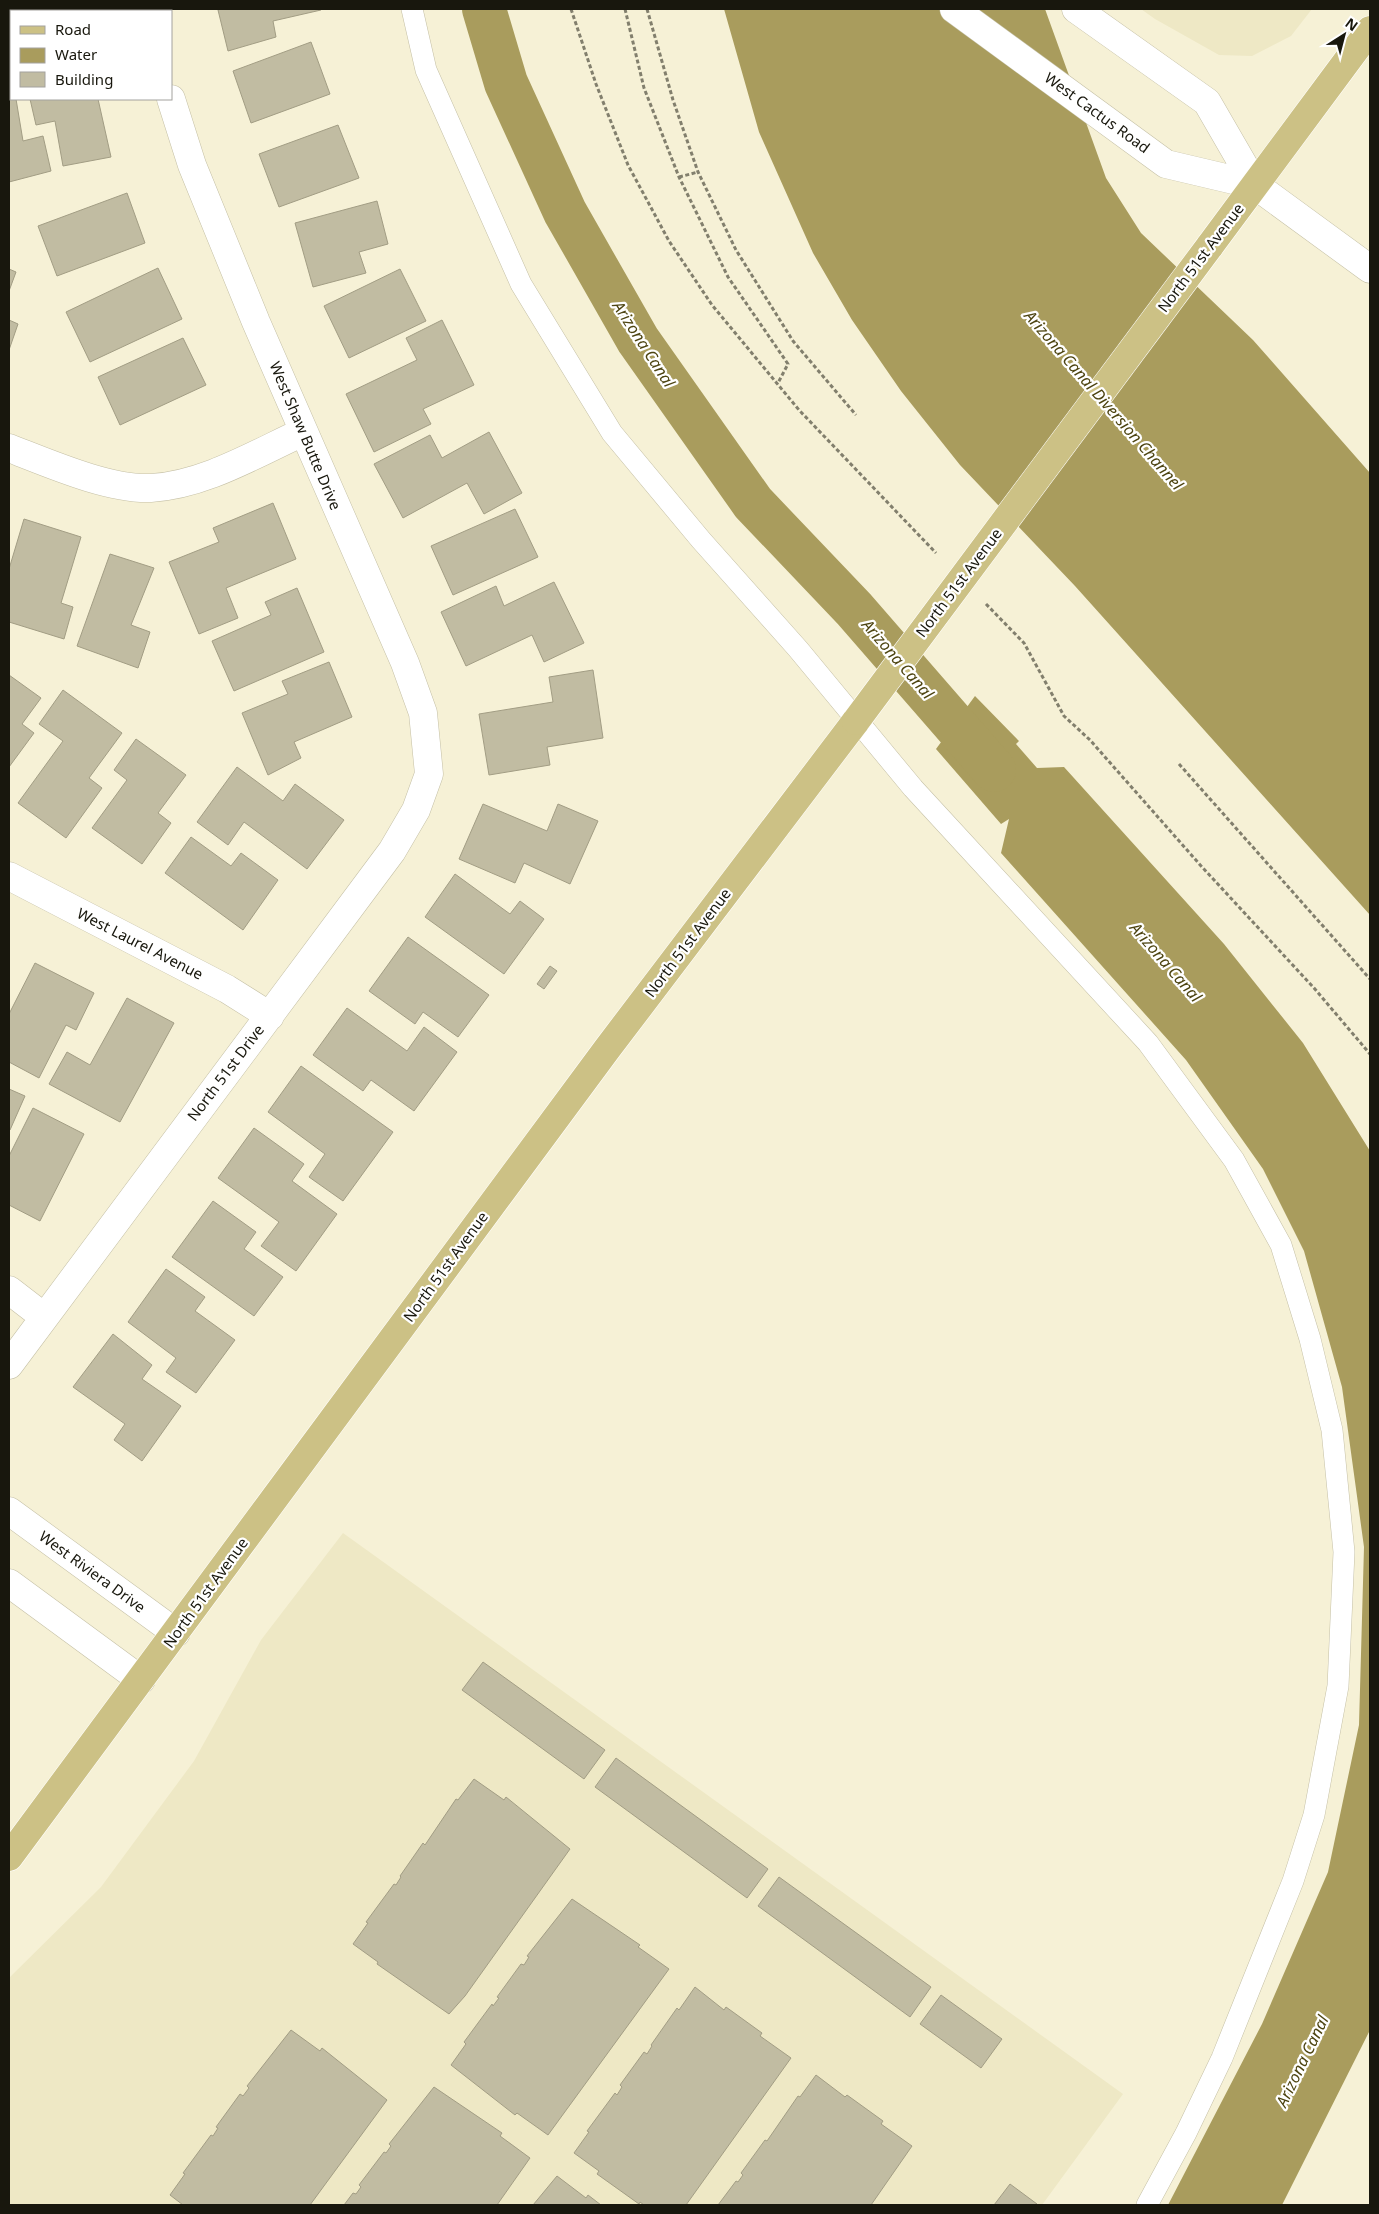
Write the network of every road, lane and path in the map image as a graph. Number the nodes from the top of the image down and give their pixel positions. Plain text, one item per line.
1 (412, 9) edge
2 (625, 9) edge
3 (647, 9) edge
4 (954, 9) edge
5 (1076, 9) edge
6 (1370, 30) edge
7 (171, 100) edge
8 (698, 172) junction
9 (679, 177) junction
10 (1255, 185) junction
11 (1370, 269) edge
12 (778, 383) dead end
13 (856, 415) dead end
14 (303, 432) junction
15 (9, 448) edge
16 (856, 721) junction
17 (1179, 764) dead end
18 (429, 774) joint
19 (9, 876) edge
20 (1370, 979) edge
21 (270, 1016) junction
22 (9, 1290) edge
23 (44, 1317) junction
24 (9, 1365) edge
25 (9, 1511) edge
26 (9, 1583) edge
27 (176, 1633) junction
28 (141, 1680) junction
29 (9, 1857) edge
30 (1147, 2205) edge

1 - 16 lane
2 - 9 path
3 - 8 path
4 - 10 street, West Cactus Road
5 - 10 street, West Cactus Road
6 - 10 main road, North 51st Avenue
7 - 14 street, West Shaw Butte Drive
8 - 9 path
8 - 13 path
9 - 12 path
10 - 11 street, West Cactus Road
10 - 16 main road, North 51st Avenue, bridge
14 - 15 street
14 - 18 street, West Shaw Butte Drive
16 - 27 main road, North 51st Avenue
16 - 30 lane
17 - 20 path
18 - 21 street, North 51st Drive
19 - 21 street, West Laurel Avenue
21 - 23 street, North 51st Drive
22 - 23 street
23 - 24 street, North 51st Drive
25 - 27 street, West Riviera Drive
26 - 28 street
27 - 28 main road, North 51st Avenue
28 - 29 main road, North 51st Avenue

